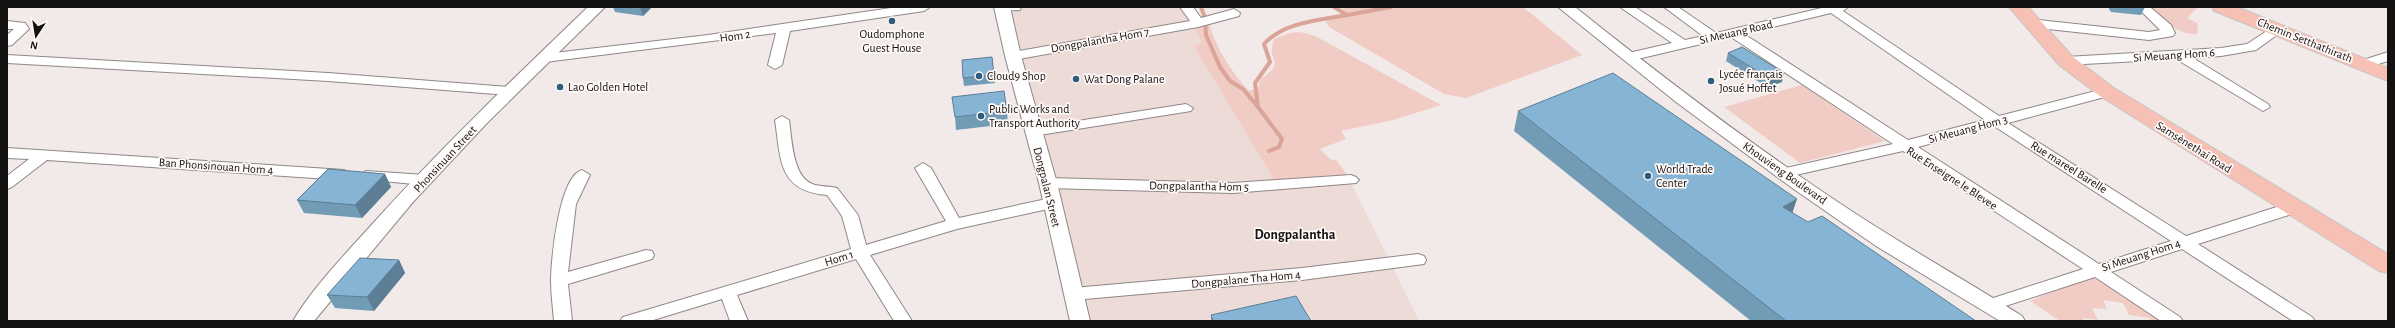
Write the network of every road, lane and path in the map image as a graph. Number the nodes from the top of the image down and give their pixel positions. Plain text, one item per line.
1 (597, 7) edge
2 (924, 7) edge
3 (1007, 7) edge
4 (1186, 7) edge
5 (1566, 7) edge
6 (1626, 7) edge
7 (1670, 7) edge
8 (2142, 7) edge
9 (2221, 7) edge
10 (1831, 9) edge
11 (877, 11) edge
12 (1234, 13) dead end
13 (2024, 15) edge
14 (1199, 23) junction
15 (7, 25) edge
16 (784, 28) junction
17 (2276, 29) junction
18 (1732, 32) junction
19 (1714, 37) junction
20 (7, 42) edge
21 (1682, 44) junction
22 (2179, 55) junction
23 (1013, 56) junction
24 (2388, 56) edge
25 (1628, 57) junction
26 (544, 58) junction
27 (7, 59) edge
28 (2066, 61) junction
29 (2365, 64) junction
30 (775, 65) dead end
31 (2388, 75) edge
32 (509, 91) junction
33 (2107, 92) junction
34 (2263, 107) dead end
35 (1186, 108) dead end
36 (782, 120) dead end
37 (1996, 121) junction
38 (1033, 132) junction
39 (1904, 146) junction
40 (7, 153) edge
41 (44, 155) junction
42 (923, 168) dead end
43 (1782, 173) junction
44 (582, 175) dead end
45 (425, 180) junction
46 (1351, 180) dead end
47 (1048, 183) junction
48 (7, 184) edge
49 (1051, 203) junction
50 (2292, 208) junction
51 (955, 224) junction
52 (2184, 241) junction
53 (860, 252) junction
54 (646, 255) dead end
55 (1418, 260) dead end
56 (2388, 265) edge
57 (2093, 270) junction
58 (559, 281) junction
59 (728, 292) junction
60 (1073, 294) junction
61 (1990, 304) junction
62 (302, 321) edge
63 (563, 321) edge
64 (629, 321) edge
65 (739, 321) edge
66 (903, 321) edge
67 (1080, 321) edge
68 (2016, 321) edge
69 (2174, 321) edge
70 (2306, 321) edge

1 - 26 street, Phonsinuan Street
2 - 11 street, Hom 2
3 - 23 street, Dongpalan Street
4 - 14 street
5 - 25 street, Khouvieng Boulevard
6 - 21 street
7 - 19 street
8 - 13 street
9 - 17 main road, Chemin Setthathirath
10 - 18 street, Si Meuang Road
10 - 37 street, Rue mareel Barelle
11 - 16 street, Hom 2
12 - 14 street, Dongpalantha Hom 7
13 - 28 main road, Samsènethaï Road
14 - 23 street, Dongpalantha Hom 7
15 - 20 street
16 - 26 street, Hom 2
16 - 30 street
17 - 22 street, Si Meuang Hom 6
17 - 29 main road, Chemin Setthathirath
18 - 19 street, Si Meuang Road
18 - 39 street, Rue Enseigne le Blevee
19 - 21 street, Si Meuang Road
21 - 25 street, Si Meuang Road
22 - 28 street, Si Meuang Hom 6
22 - 34 street
23 - 38 street, Dongpalan Street
24 - 29 street
25 - 43 street, Khouvieng Boulevard
26 - 32 street, Phonsinuan Street
27 - 32 street
28 - 33 main road, Samsènethaï Road
29 - 31 main road, Chemin Setthathirath
32 - 45 street, Phonsinuan Street
33 - 37 street, Si Meuang Hom 3
33 - 50 main road, Samsènethaï Road
35 - 38 street
36 - 53 street
37 - 39 street, Si Meuang Hom 3
37 - 52 street, Rue mareel Barelle
38 - 47 street, Dongpalan Street
39 - 43 street, Si Meuang Hom 3
39 - 57 street, Rue Enseigne le Blevee
40 - 41 street, Ban Phonsinouan Hom 4
41 - 45 street, Ban Phonsinouan Hom 4
41 - 48 street
42 - 51 street
43 - 61 street, Khouvieng Boulevard
44 - 58 street
45 - 62 street, Phonsinuan Street
46 - 47 street, Dongpalantha Hom 5
47 - 49 street, Dongpalan Street
49 - 51 street, Hom 1
49 - 60 street, Dongpalan Street
50 - 52 street, Si Meuang Hom 4
50 - 56 main road, Samsènethaï Road
51 - 53 street, Hom 1
52 - 57 street, Si Meuang Hom 4
52 - 70 street, Rue mareel Barelle
53 - 59 street, Hom 1
53 - 66 street
54 - 58 street
55 - 60 street, Dongpalane Tha Hom 4
57 - 61 street, Si Meuang Hom 4
57 - 69 street, Rue Enseigne le Blevee
58 - 63 street
59 - 64 street, Hom 1
59 - 65 street
60 - 67 street, Dongpalan Street
61 - 68 street, Khouvieng Boulevard

